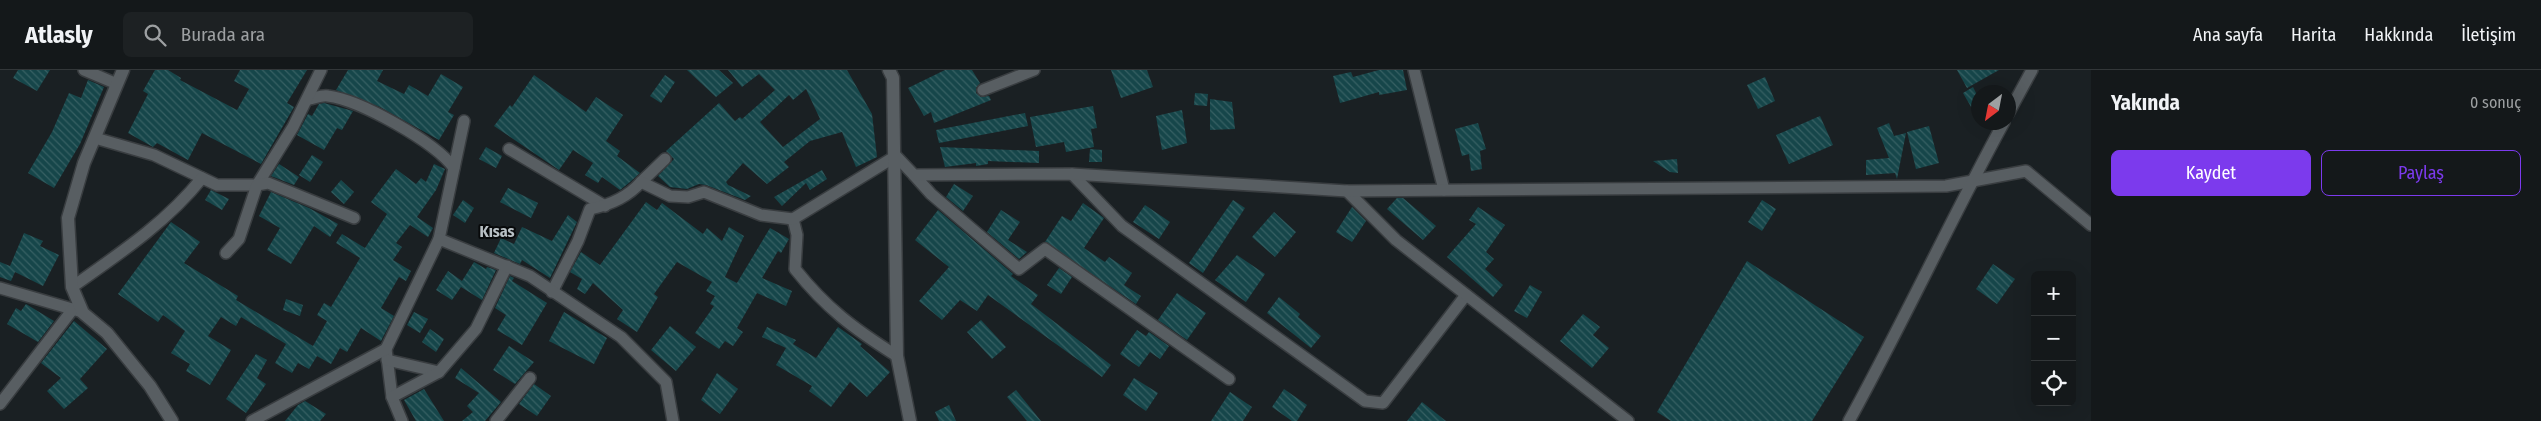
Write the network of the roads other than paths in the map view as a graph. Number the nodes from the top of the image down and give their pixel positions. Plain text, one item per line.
1 (84, 70) edge
2 (123, 70) edge
3 (321, 70) edge
4 (889, 70) edge
5 (1034, 70) edge
6 (1414, 70) edge
7 (2032, 70) edge
8 (117, 84) junction
9 (983, 90) dead end
10 (309, 99) junction
11 (2016, 99) edge
12 (464, 121) dead end
13 (2000, 130) edge
14 (94, 138) junction
15 (509, 148) dead end
16 (896, 156) junction
17 (665, 159) dead end
18 (454, 168) junction
19 (914, 174) junction
20 (1072, 174) junction
21 (202, 178) junction
22 (641, 182) junction
23 (1972, 182) junction
24 (257, 185) junction
25 (1444, 190) junction
26 (1347, 191) junction
27 (605, 206) junction
28 (354, 218) dead end
29 (793, 219) junction
30 (2091, 225) edge
31 (439, 239) junction
32 (226, 253) dead end
33 (507, 266) junction
34 (72, 287) junction
35 (0, 288) edge
36 (552, 292) junction
37 (1466, 295) junction
38 (78, 311) junction
39 (386, 355) junction
40 (897, 356) junction
41 (439, 372) junction
42 (530, 378) dead end
43 (1229, 379) dead end
44 (392, 397) junction
45 (0, 404) edge
46 (172, 421) edge
47 (252, 421) edge
48 (402, 421) edge
49 (496, 421) edge
50 (673, 421) edge
51 (910, 421) edge
52 (1628, 421) edge
53 (1849, 421) edge

1 - 8 street
2 - 8 street
3 - 10 street
4 - 16 street
5 - 9 street
6 - 25 street
7 - 11 street
8 - 14 street
10 - 18 street
10 - 24 street
12 - 18 street
13 - 23 street
14 - 21 street
14 - 34 street
15 - 27 street
16 - 19 street
16 - 29 street
16 - 40 street
17 - 22 street
18 - 31 street
19 - 20 street
19 - 43 street
20 - 26 street
20 - 37 street
21 - 24 street
21 - 34 street
22 - 27 street
22 - 29 street
23 - 25 street
23 - 30 street
23 - 53 street
24 - 28 street
24 - 32 street
25 - 26 street
26 - 37 street
27 - 36 street
29 - 40 street
31 - 33 street
31 - 39 street
33 - 36 street
33 - 41 street
34 - 38 street
35 - 38 street
36 - 50 street
37 - 52 street
38 - 45 street
38 - 46 street
39 - 41 street
39 - 44 street
39 - 47 street
40 - 51 street
41 - 44 street
42 - 49 street
44 - 48 street

